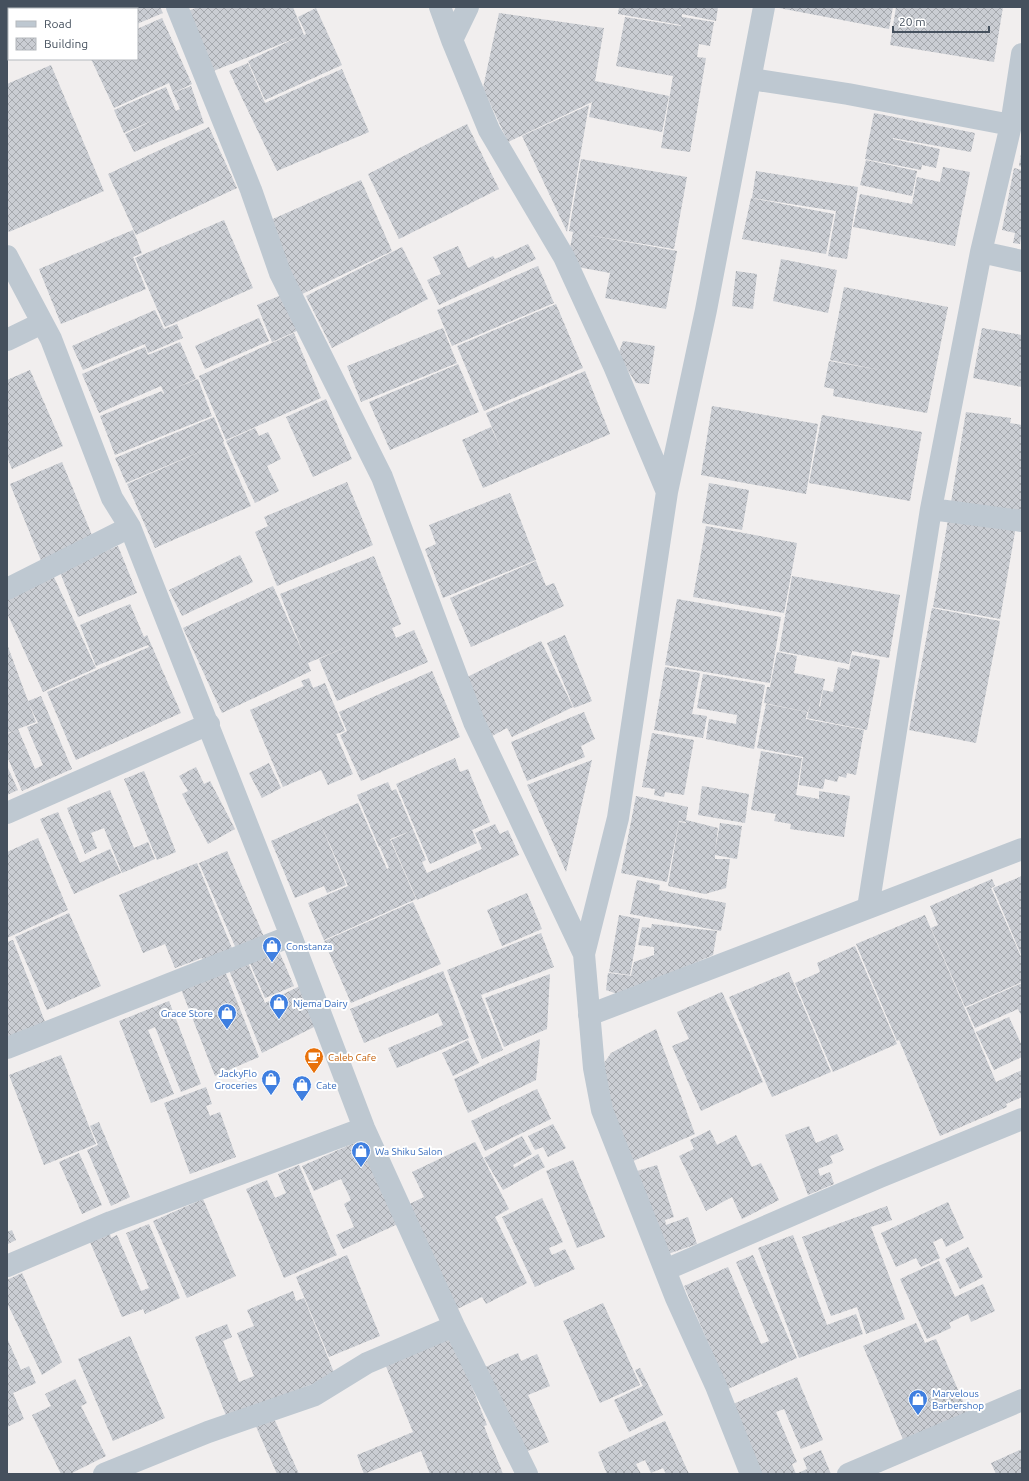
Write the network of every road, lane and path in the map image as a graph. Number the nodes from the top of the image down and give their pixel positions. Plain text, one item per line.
1 (177, 7) edge
2 (440, 7) edge
3 (468, 7) edge
4 (764, 7) edge
5 (452, 40) junction
6 (1022, 54) edge
7 (751, 79) junction
8 (1011, 126) junction
9 (980, 252) junction
10 (7, 256) edge
11 (1022, 261) edge
12 (42, 323) junction
13 (7, 340) edge
14 (666, 492) junction
15 (931, 508) junction
16 (1022, 521) edge
17 (130, 527) junction
18 (7, 589) edge
19 (209, 724) junction
20 (7, 813) edge
21 (1022, 849) edge
22 (868, 908) junction
23 (291, 936) junction
24 (584, 954) junction
25 (590, 1014) junction
26 (7, 1048) edge
27 (1022, 1119) edge
28 (364, 1128) junction
29 (7, 1266) edge
30 (665, 1270) junction
31 (454, 1326) junction
32 (1022, 1400) edge
33 (104, 1474) edge
34 (527, 1474) edge
35 (751, 1474) edge
36 (848, 1474) edge

1 - 24 street
2 - 5 street
3 - 5 street
4 - 7 street
5 - 14 street
6 - 8 street
7 - 8 street
7 - 14 street
8 - 9 street
9 - 11 street
9 - 15 street
10 - 12 street
12 - 13 street
12 - 17 street
14 - 24 street
15 - 16 street
15 - 22 street
17 - 18 street
17 - 19 street
19 - 20 street
19 - 23 street
21 - 22 street
22 - 25 street
23 - 26 street
23 - 28 street
24 - 25 street
25 - 30 street
27 - 30 street
28 - 29 street
28 - 31 street
30 - 35 street
31 - 33 street
31 - 34 street
32 - 36 street

